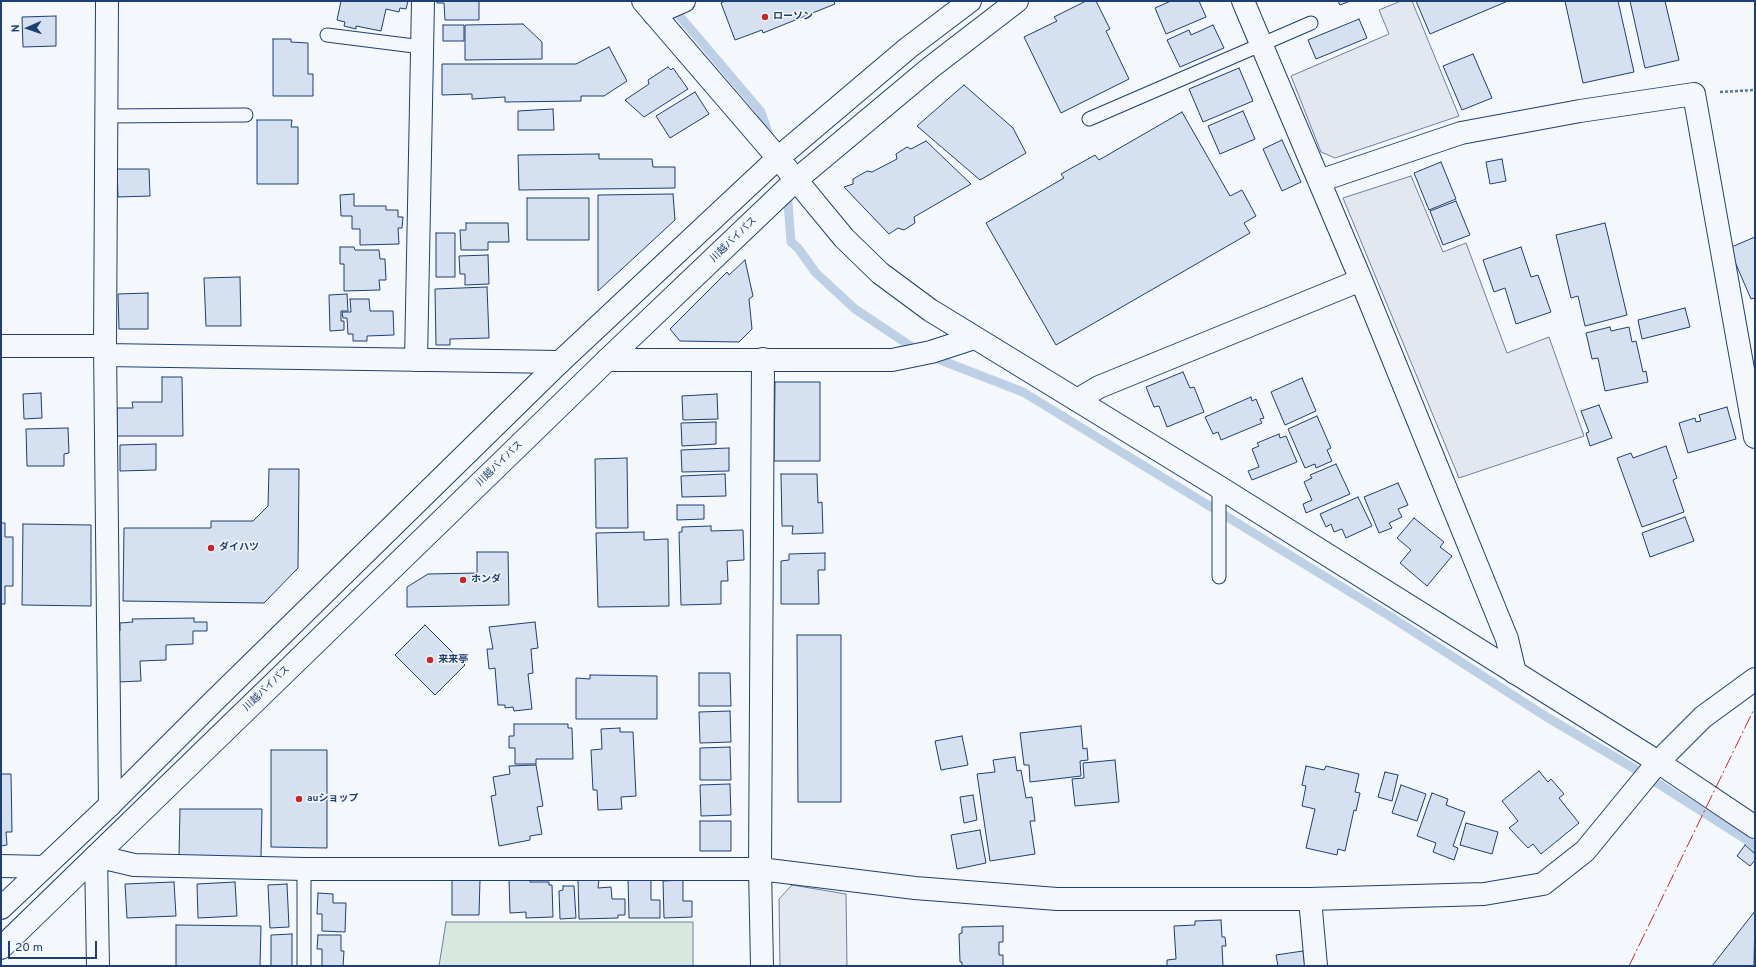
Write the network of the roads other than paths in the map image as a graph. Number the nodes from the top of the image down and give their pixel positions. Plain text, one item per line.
1 (107, 1) edge
2 (422, 1) edge
3 (684, 1) edge
4 (970, 1) edge
5 (1017, 1) edge
6 (1243, 1) edge
7 (648, 7) edge
8 (1311, 23) dead end
9 (327, 35) dead end
10 (1262, 45) junction
11 (422, 47) junction
12 (246, 114) dead end
13 (105, 116) junction
14 (1089, 118) dead end
15 (778, 158) junction
16 (796, 180) junction
17 (1319, 181) junction
18 (1361, 280) junction
19 (974, 338) junction
20 (1, 346) edge
21 (105, 351) junction
22 (764, 359) junction
23 (416, 360) junction
24 (607, 360) junction
25 (560, 362) junction
26 (1077, 400) junction
27 (1755, 438) edge
28 (1219, 487) junction
29 (1219, 577) dead end
30 (1515, 673) junction
31 (1755, 679) edge
32 (1658, 762) junction
33 (110, 805) junction
34 (1755, 826) edge
35 (96, 856) junction
36 (1, 866) edge
37 (44, 867) junction
38 (304, 868) junction
39 (760, 869) junction
40 (1310, 899) junction
41 (1, 908) edge
42 (1, 948) edge
43 (98, 966) edge
44 (304, 966) edge
45 (762, 966) edge
46 (1316, 966) edge

1 - 13 main road
2 - 11 main road
3 - 7 main road
4 - 15 main road
5 - 16 main road, 川越バイパス
6 - 10 main road
7 - 15 main road
8 - 10 lane
9 - 11 lane
10 - 14 lane
10 - 17 main road
11 - 23 main road
12 - 13 lane
13 - 21 main road
15 - 16 main road
15 - 25 main road
16 - 19 main road
16 - 24 main road, 川越バイパス
17 - 18 main road
17 - 27 main road
18 - 26 main road
18 - 30 main road
19 - 22 main road
19 - 26 main road
20 - 21 main road
21 - 23 main road
21 - 33 main road
22 - 24 main road
22 - 39 main road
23 - 25 main road
24 - 35 main road, 川越バイパス
25 - 33 main road
26 - 28 main road
28 - 29 lane
28 - 30 main road
30 - 32 main road
31 - 32 main road
32 - 34 main road
32 - 40 main road
33 - 37 main road
35 - 38 main road
35 - 42 main road, 川越バイパス
35 - 43 main road
36 - 37 main road
37 - 41 main road
38 - 39 main road
38 - 44 lane
39 - 40 main road
39 - 45 main road
40 - 46 main road

